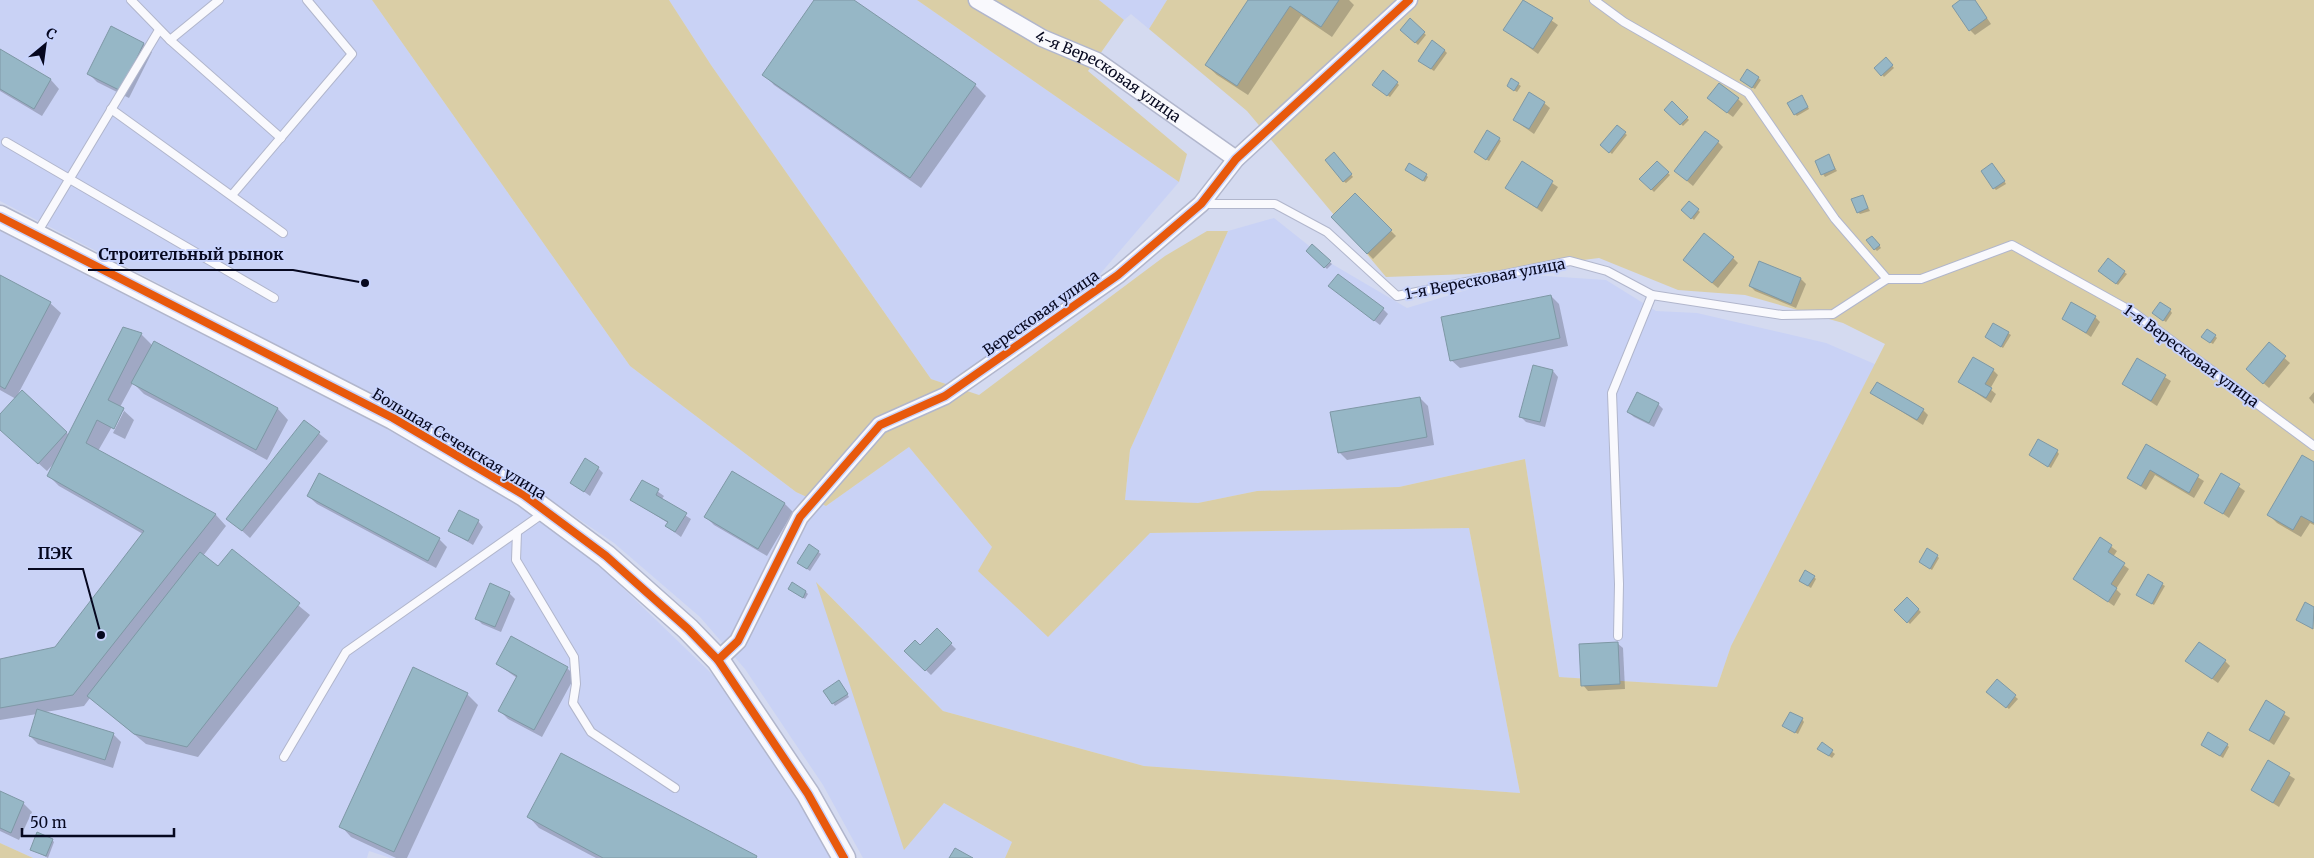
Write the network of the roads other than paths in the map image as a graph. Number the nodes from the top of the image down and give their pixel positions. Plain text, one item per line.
1 (130, 0) edge
2 (219, 0) edge
3 (307, 0) edge
4 (977, 0) edge
5 (1409, 0) edge
6 (1594, 0) edge
7 (160, 30) junction
8 (170, 40) junction
9 (111, 109) junction
10 (281, 138) junction
11 (6, 142) dead end
12 (1236, 159) junction
13 (69, 179) junction
14 (232, 195) junction
15 (1201, 204) junction
16 (0, 216) edge
17 (283, 233) dead end
18 (36, 235) junction
19 (1887, 279) junction
20 (1652, 295) junction
21 (274, 298) dead end
22 (2314, 446) edge
23 (546, 511) junction
24 (517, 532) junction
25 (1618, 636) dead end
26 (718, 660) junction
27 (284, 757) dead end
28 (676, 788) dead end
29 (844, 858) edge

1 - 7 lane
2 - 8 lane
3 - 10 lane
4 - 12 street, 4-я Вересковая улица
5 - 12 street, Вересковая улица
6 - 19 lane
7 - 8 lane
7 - 9 lane
8 - 10 lane
9 - 13 lane
9 - 14 lane
10 - 14 lane
11 - 13 lane
12 - 15 street, Вересковая улица
13 - 18 lane
13 - 21 lane
14 - 17 lane
15 - 20 lane, 1-я Вересковая улица
15 - 26 street, Вересковая улица
16 - 18 street, Большая Сеченская улица
18 - 23 street, Большая Сеченская улица
19 - 20 lane, 1-я Вересковая улица
19 - 22 lane, 1-я Вересковая улица
20 - 25 lane
23 - 24 lane
23 - 26 street, Большая Сеченская улица
24 - 27 lane
24 - 28 lane
26 - 29 street, Большая Сеченская улица

